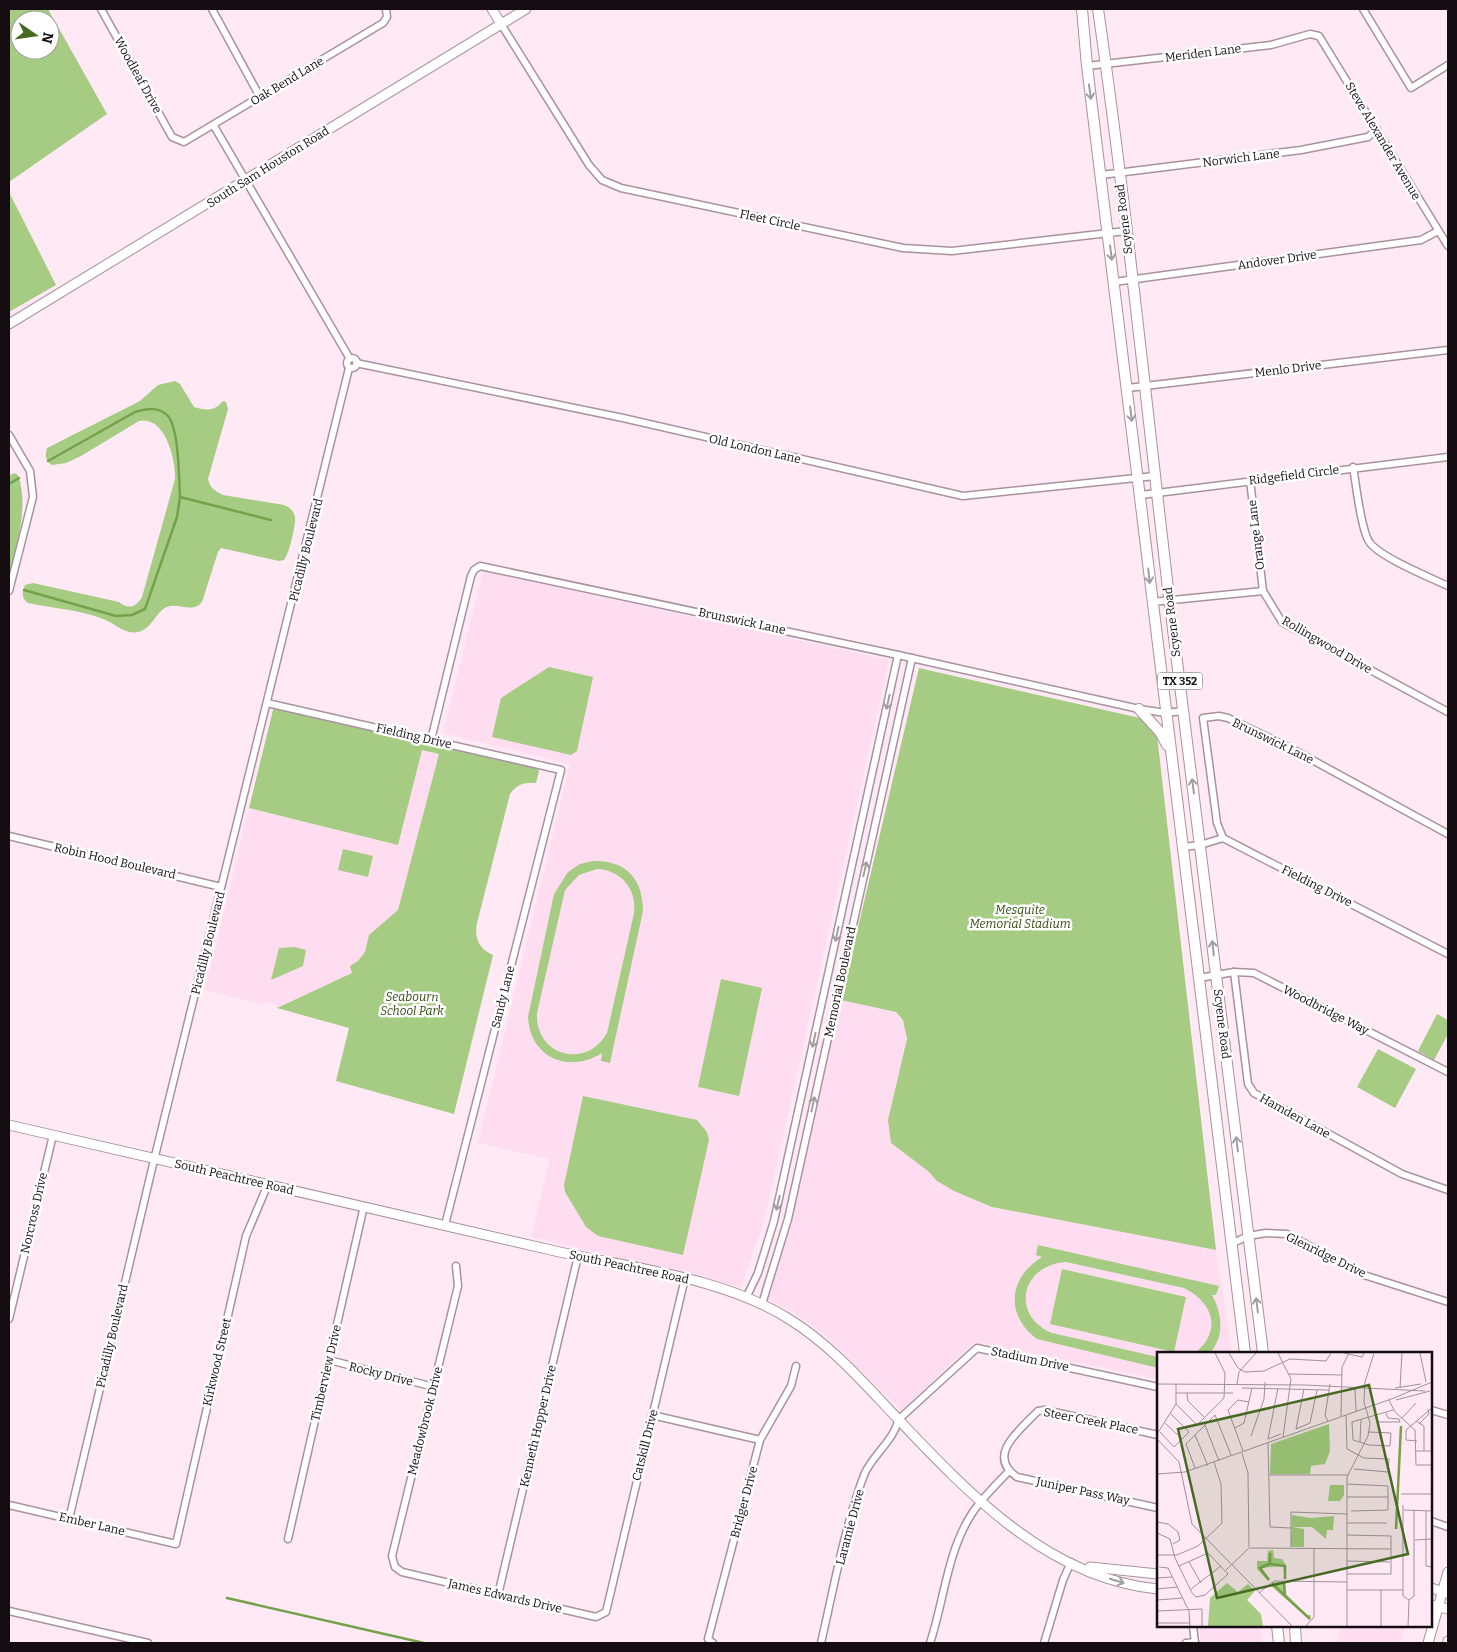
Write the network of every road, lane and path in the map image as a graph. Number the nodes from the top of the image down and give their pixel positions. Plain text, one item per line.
1 (101, 9) edge
2 (212, 9) edge
3 (386, 9) edge
4 (492, 9) edge
5 (526, 9) edge
6 (1082, 9) edge
7 (1098, 9) edge
8 (1365, 9) edge
9 (501, 24) junction
10 (1319, 36) joint
11 (1106, 64) junction
12 (1448, 65) edge
13 (1087, 66) junction
14 (260, 97) junction
15 (214, 126) junction
16 (1377, 129) junction
17 (176, 140) joint
18 (1118, 173) junction
19 (1101, 175) junction
20 (245, 181) junction
21 (1126, 231) junction
22 (1438, 231) junction
23 (1108, 233) junction
24 (1448, 246) edge
25 (1131, 280) junction
26 (1114, 282) junction
27 (9, 324) edge
28 (1448, 350) edge
29 (350, 359) junction
30 (356, 363) junction
31 (349, 368) junction
32 (1146, 385) junction
33 (1128, 388) junction
34 (9, 435) edge
35 (1448, 457) edge
36 (1353, 467) junction
37 (1155, 476) junction
38 (1139, 478) junction
39 (1250, 480) junction
40 (1157, 493) junction
41 (1141, 495) junction
42 (1448, 586) edge
43 (9, 590) edge
44 (1263, 591) junction
45 (1170, 600) junction
46 (1152, 602) junction
47 (898, 655) junction
48 (912, 658) junction
49 (267, 703) junction
50 (1139, 708) junction
51 (1183, 712) junction
52 (1448, 712) edge
53 (1166, 713) junction
54 (431, 740) junction
55 (1170, 750) junction
56 (561, 770) joint
57 (1448, 834) edge
58 (9, 836) edge
59 (1223, 838) junction
60 (1200, 845) junction
61 (1183, 847) junction
62 (222, 887) junction
63 (1448, 954) edge
64 (1234, 972) junction
65 (1216, 975) junction
66 (1199, 978) junction
67 (1448, 1072) edge
68 (9, 1125) edge
69 (53, 1135) junction
70 (154, 1160) junction
71 (268, 1184) junction
72 (1448, 1190) edge
73 (364, 1206) junction
74 (445, 1225) junction
75 (1248, 1236) junction
76 (1232, 1244) junction
77 (578, 1256) junction
78 (456, 1266) dead end
79 (685, 1278) junction
80 (746, 1298) junction
81 (1448, 1302) edge
82 (762, 1304) junction
83 (9, 1319) edge
84 (1245, 1352) edge
85 (1263, 1352) edge
86 (329, 1360) junction
87 (796, 1366) dead end
88 (434, 1387) junction
89 (1157, 1387) edge
90 (1432, 1410) edge
91 (652, 1415) junction
92 (1448, 1415) edge
93 (898, 1420) junction
94 (1157, 1435) edge
95 (760, 1440) junction
96 (1009, 1471) junction
97 (981, 1502) junction
98 (9, 1505) edge
99 (1157, 1508) edge
100 (69, 1519) junction
101 (1432, 1521) edge
102 (1448, 1527) edge
103 (288, 1539) dead end
104 (176, 1544) joint
105 (1074, 1564) junction
106 (402, 1572) joint
107 (1448, 1572) edge
108 (1157, 1574) edge
109 (1432, 1588) edge
110 (1157, 1589) edge
111 (1445, 1592) edge
112 (498, 1595) junction
113 (1435, 1606) edge
114 (1448, 1609) edge
115 (9, 1612) edge
116 (606, 1612) joint
117 (1432, 1622) edge
118 (1193, 1627) edge
119 (1277, 1627) edge
120 (1295, 1627) edge
121 (1431, 1627) edge
122 (148, 1643) edge
123 (713, 1643) edge
124 (821, 1643) edge
125 (930, 1643) edge
126 (1044, 1643) edge
127 (1186, 1643) edge
128 (1195, 1643) edge
129 (1279, 1643) edge
130 (1296, 1643) edge
131 (1428, 1643) edge

1 - 17 street, Woodleaf Drive
2 - 14 street
3 - 14 street, Oak Bend Lane
4 - 9 main road
5 - 9 main road, South Sam Houston Road
6 - 13 main road, Scyene Road / TX 352
7 - 11 main road, Scyene Road / TX 352
8 - 12 street
9 - 20 main road, South Sam Houston Road
9 - 23 street, Fleet Circle
10 - 11 street, Meriden Lane
10 - 16 street, Steve Alexander Avenue
11 - 13 street, Meriden Lane
11 - 18 main road, Scyene Road / TX 352
13 -> 19 main road, Scyene Road / TX 352
14 - 15 street, Oak Bend Lane
15 - 17 street, Oak Bend Lane
15 - 20 street
16 - 18 street, Norwich Lane
16 - 22 street, Steve Alexander Avenue
18 - 19 street, Norwich Lane
18 - 21 main road, Scyene Road / TX 352
19 - 23 main road, Scyene Road / TX 352
20 - 27 main road, South Sam Houston Road
20 - 29 street
21 - 23 street, Fleet Circle
21 - 25 main road, Scyene Road / TX 352
22 - 24 street, Steve Alexander Avenue
22 - 25 street, Andover Drive
23 -> 26 main road, Scyene Road / TX 352
25 - 26 street, Andover Drive
25 - 32 main road, Scyene Road / TX 352
26 - 33 main road, Scyene Road / TX 352
28 - 32 street, Menlo Drive
29 - 30 street
29 - 31 street
30 - 31 street
30 - 38 street, Old London Lane
31 - 49 street, Picadilly Boulevard
32 - 33 street, Menlo Drive
32 - 37 main road, Scyene Road / TX 352
33 -> 38 main road, Scyene Road / TX 352
34 - 43 street
35 - 36 street, Ridgefield Circle
36 - 39 street, Ridgefield Circle
36 - 42 street
37 - 38 street, Old London Lane
37 - 40 main road, Scyene Road / TX 352
38 - 41 main road, Scyene Road / TX 352
39 - 40 street, Ridgefield Circle
39 - 44 street, Orange Lane
40 - 41 street, Ridgefield Circle
40 - 45 main road, Scyene Road / TX 352
41 -> 46 main road, Scyene Road / TX 352
44 - 45 street
44 - 52 street, Rollingwood Drive
45 - 46 street
45 - 51 main road, Scyene Road / TX 352
46 - 53 main road, Scyene Road / TX 352
47 - 48 street, Brunswick Lane
47 - 54 street, Brunswick Lane
47 -> 80 street, Memorial Boulevard
48 - 50 street, Brunswick Lane
82 -> 48 street, Memorial Boulevard
49 - 54 street, Fielding Drive
49 - 62 street, Picadilly Boulevard
50 - 53 street, Brunswick Lane
50 - 55 main road
51 - 53 street, Brunswick Lane
60 -> 51 main road, Scyene Road / TX 352
53 - 55 main road, Scyene Road / TX 352
54 - 56 street, Fielding Drive
55 - 61 main road, Scyene Road / TX 352
56 - 74 street, Sandy Lane
57 - 59 street, Brunswick Lane
58 - 62 street, Robin Hood Boulevard
59 - 60 street
59 - 63 street, Fielding Drive
60 - 61 street
65 -> 60 main road, Scyene Road / TX 352
61 - 66 main road, Scyene Road / TX 352
62 - 70 street, Picadilly Boulevard
64 - 65 street, Woodbridge Way
64 - 67 street, Woodbridge Way
64 - 72 street, Hamden Lane
65 - 66 street, Woodbridge Way
75 -> 65 main road, Scyene Road / TX 352
66 - 76 main road, Scyene Road / TX 352
68 - 69 main road, South Peachtree Road
69 - 70 main road, South Peachtree Road
69 - 83 street, Norcross Drive
70 - 71 main road, South Peachtree Road
70 - 100 street, Picadilly Boulevard
71 - 73 main road, South Peachtree Road
71 - 104 street, Kirkwood Street
73 - 74 main road, South Peachtree Road
73 - 86 street, Timberview Drive
74 - 77 main road, South Peachtree Road
75 - 76 street, Glenridge Drive
75 - 81 street, Glenridge Drive
85 -> 75 main road, Scyene Road / TX 352
76 - 84 main road, Scyene Road / TX 352
77 - 79 main road, South Peachtree Road
77 - 112 street, Kenneth Hopper Drive
78 - 88 street, Meadowbrook Drive
79 - 80 main road, South Peachtree Road
79 - 91 street, Catskill Drive
80 - 82 main road, South Peachtree Road
82 - 93 main road, South Peachtree Road
86 - 88 street, Rocky Drive
86 - 103 street, Timberview Drive
87 - 95 street, Bridger Drive
88 - 106 street, Meadowbrook Drive
89 - 93 street, Stadium Drive
90 - 92 street
91 - 95 street
91 - 116 street, Catskill Drive
93 - 97 main road, South Peachtree Road
93 - 124 street, Laramie Drive
94 - 96 street, Steer Creek Place
95 - 123 street, Bridger Drive
96 - 97 street
96 - 99 street, Juniper Pass Way
97 - 105 main road, South Peachtree Road
97 - 125 street
98 - 100 street, Ember Lane
100 - 104 street, Ember Lane
101 - 102 street
105 - 108 main road
105 -> 110 main road, South Peachtree Road
105 - 126 street
106 - 112 street, James Edwards Drive
107 - 111 main road
109 - 111 main road
111 - 113 main road
112 - 116 street, James Edwards Drive
113 - 114 main road
113 - 117 main road
115 - 122 street
118 - 128 street
119 - 129 main road
120 - 130 main road
121 - 131 main road
127 - 128 street

